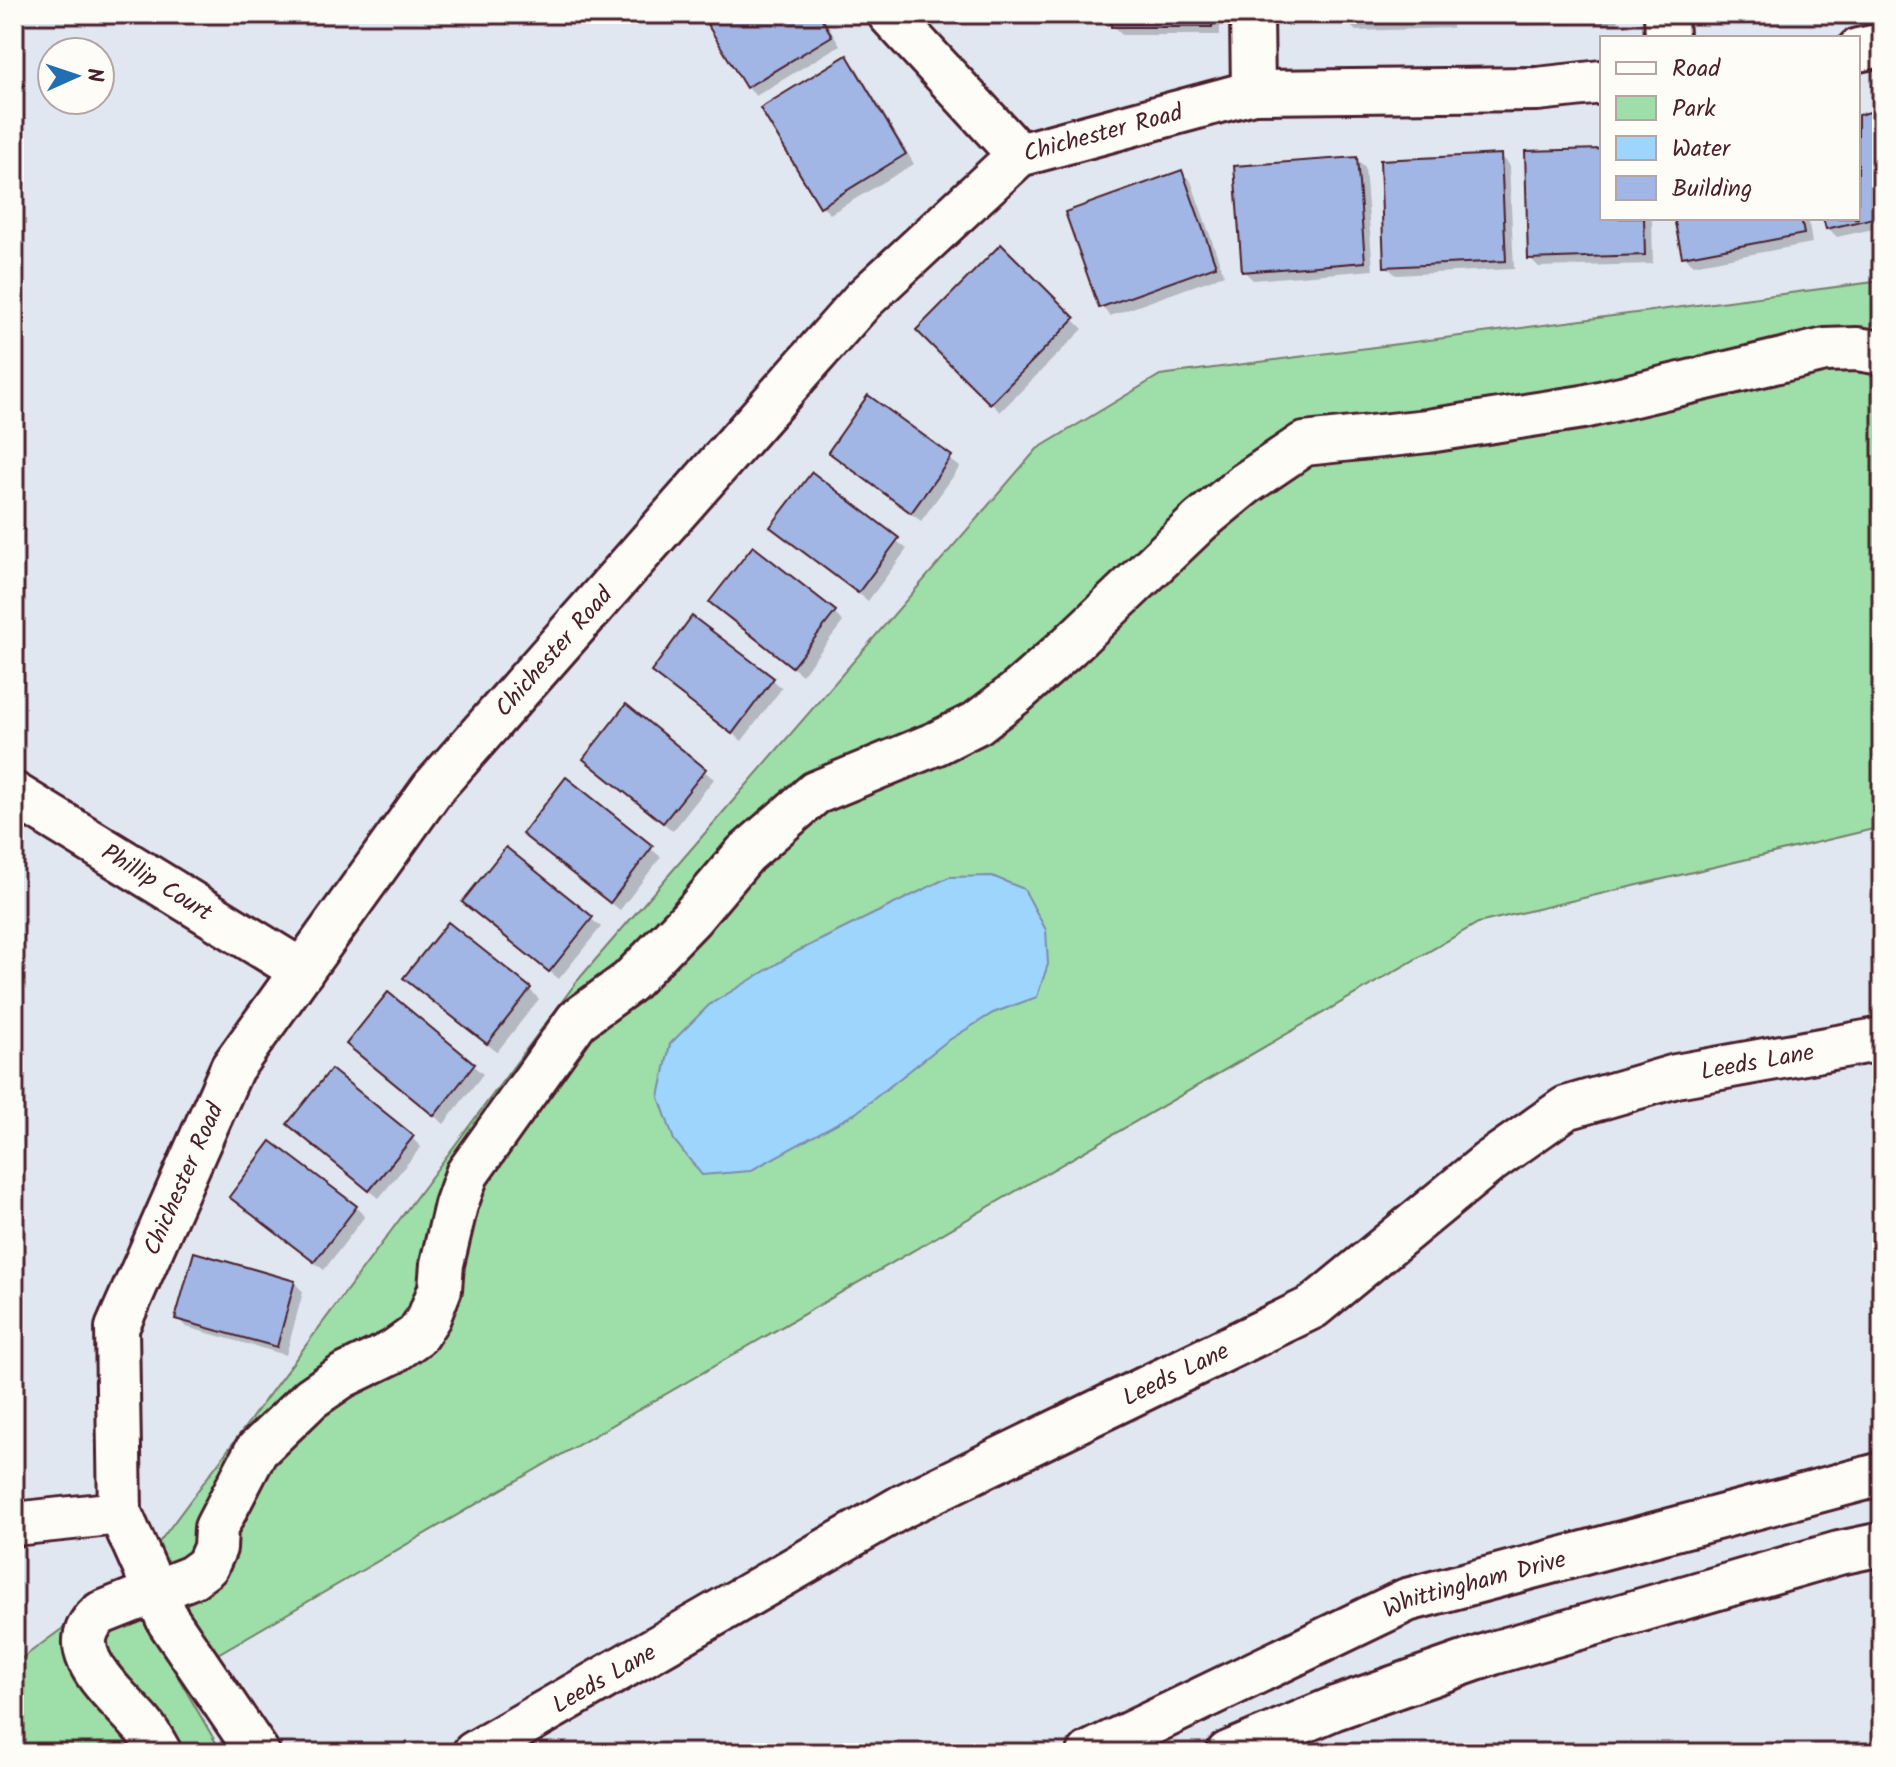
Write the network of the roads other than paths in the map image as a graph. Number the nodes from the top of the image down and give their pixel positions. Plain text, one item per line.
1 (889, 14) edge
2 (1252, 14) edge
3 (1666, 14) edge
4 (1667, 36) edge
5 (1882, 45) edge
6 (1860, 50) edge
7 (1600, 82) edge
8 (1253, 92) junction
9 (1019, 155) junction
10 (1882, 353) edge
11 (14, 794) edge
12 (302, 971) junction
13 (1882, 1039) edge
14 (1882, 1474) edge
15 (120, 1513) junction
16 (14, 1524) edge
17 (1882, 1544) edge
18 (155, 1592) junction
19 (160, 1753) edge
20 (258, 1753) edge
21 (474, 1753) edge
22 (1089, 1753) edge
23 (1228, 1753) edge

1 - 9 street
2 - 8 street
3 - 4 street
5 - 6 street
7 - 8 street, Chichester Road
8 - 9 street, Chichester Road
9 - 12 street, Chichester Road
10 - 18 street
11 - 12 street, Phillip Court
12 - 15 street, Chichester Road
13 - 21 street, Leeds Lane
14 - 22 street, Whittingham Drive
15 - 16 street
15 - 18 street, Chichester Road
17 - 23 street
18 - 19 street
18 - 20 street, Chichester Road

